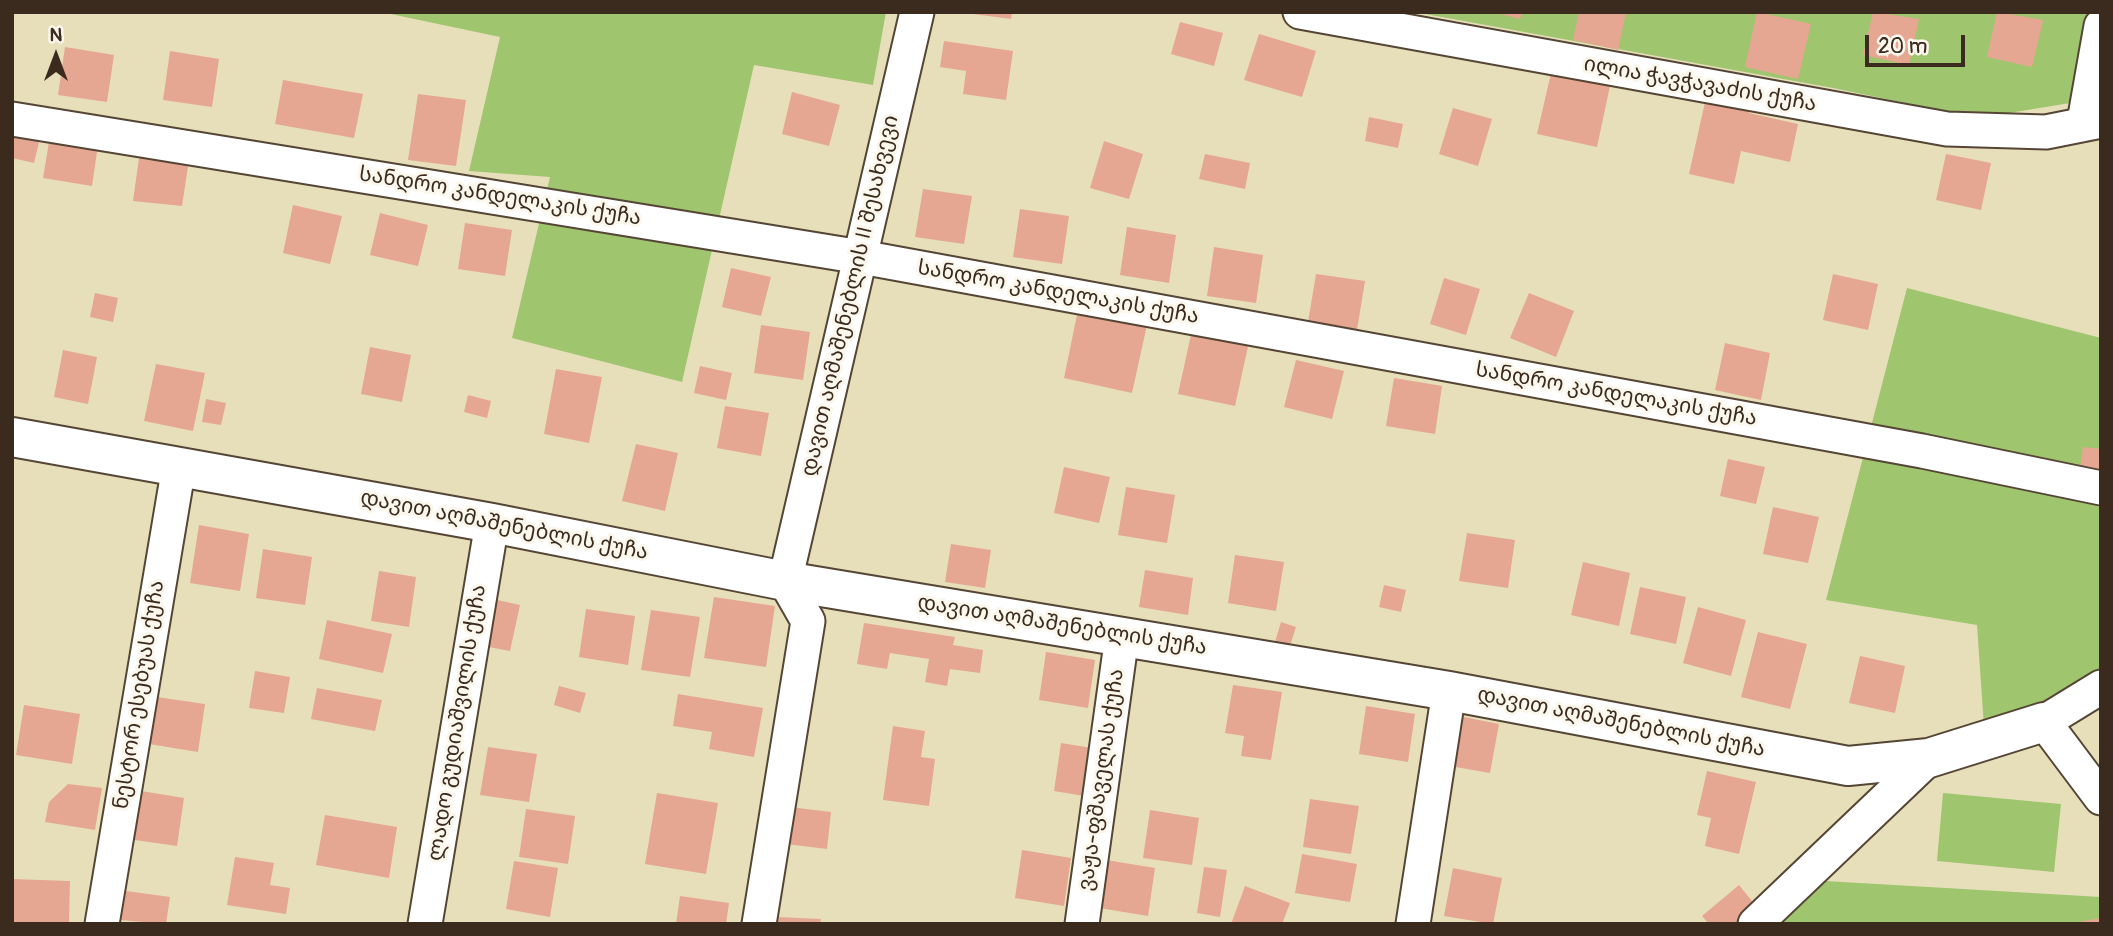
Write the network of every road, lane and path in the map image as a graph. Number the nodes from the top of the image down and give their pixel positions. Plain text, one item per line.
1 (917, 12) edge
2 (1300, 12) edge
3 (2101, 26) edge
4 (12, 119) edge
5 (2092, 122) edge
6 (861, 257) junction
7 (12, 437) edge
8 (179, 466) junction
9 (2101, 488) edge
10 (492, 523) junction
11 (785, 580) junction
12 (1122, 636) junction
13 (2101, 687) edge
14 (1448, 691) junction
15 (2044, 722) junction
16 (1929, 758) junction
17 (2101, 798) edge
18 (102, 924) edge
19 (425, 924) edge
20 (759, 924) edge
21 (1082, 924) edge
22 (1413, 924) edge
23 (1755, 924) edge

1 - 6 street, დავით აღმაშენებლის II შესახვევი
2 - 5 street, ილია ჭავჭავაძის ქუჩა
3 - 5 street
4 - 6 street, სანდრო კანდელაკის ქუჩა
6 - 9 street, სანდრო კანდელაკის ქუჩა
6 - 11 street, დავით აღმაშენებლის II შესახვევი
7 - 8 street, დავით აღმაშენებლის ქუჩა
8 - 10 street, დავით აღმაშენებლის ქუჩა
8 - 18 street, ნესტორ ესებუას ქუჩა
10 - 11 street, დავით აღმაშენებლის ქუჩა
10 - 19 street, ლადო გუდიაშვილის ქუჩა
11 - 12 street, დავით აღმაშენებლის ქუჩა
11 - 20 street
12 - 14 street, დავით აღმაშენებლის ქუჩა
12 - 21 street, ვაჟა-ფშაველას ქუჩა
13 - 15 street, დავით აღმაშენებლის ქუჩა
14 - 16 street, დავით აღმაშენებლის ქუჩა
14 - 22 street
15 - 16 street, დავით აღმაშენებლის ქუჩა
15 - 17 street
16 - 23 street

